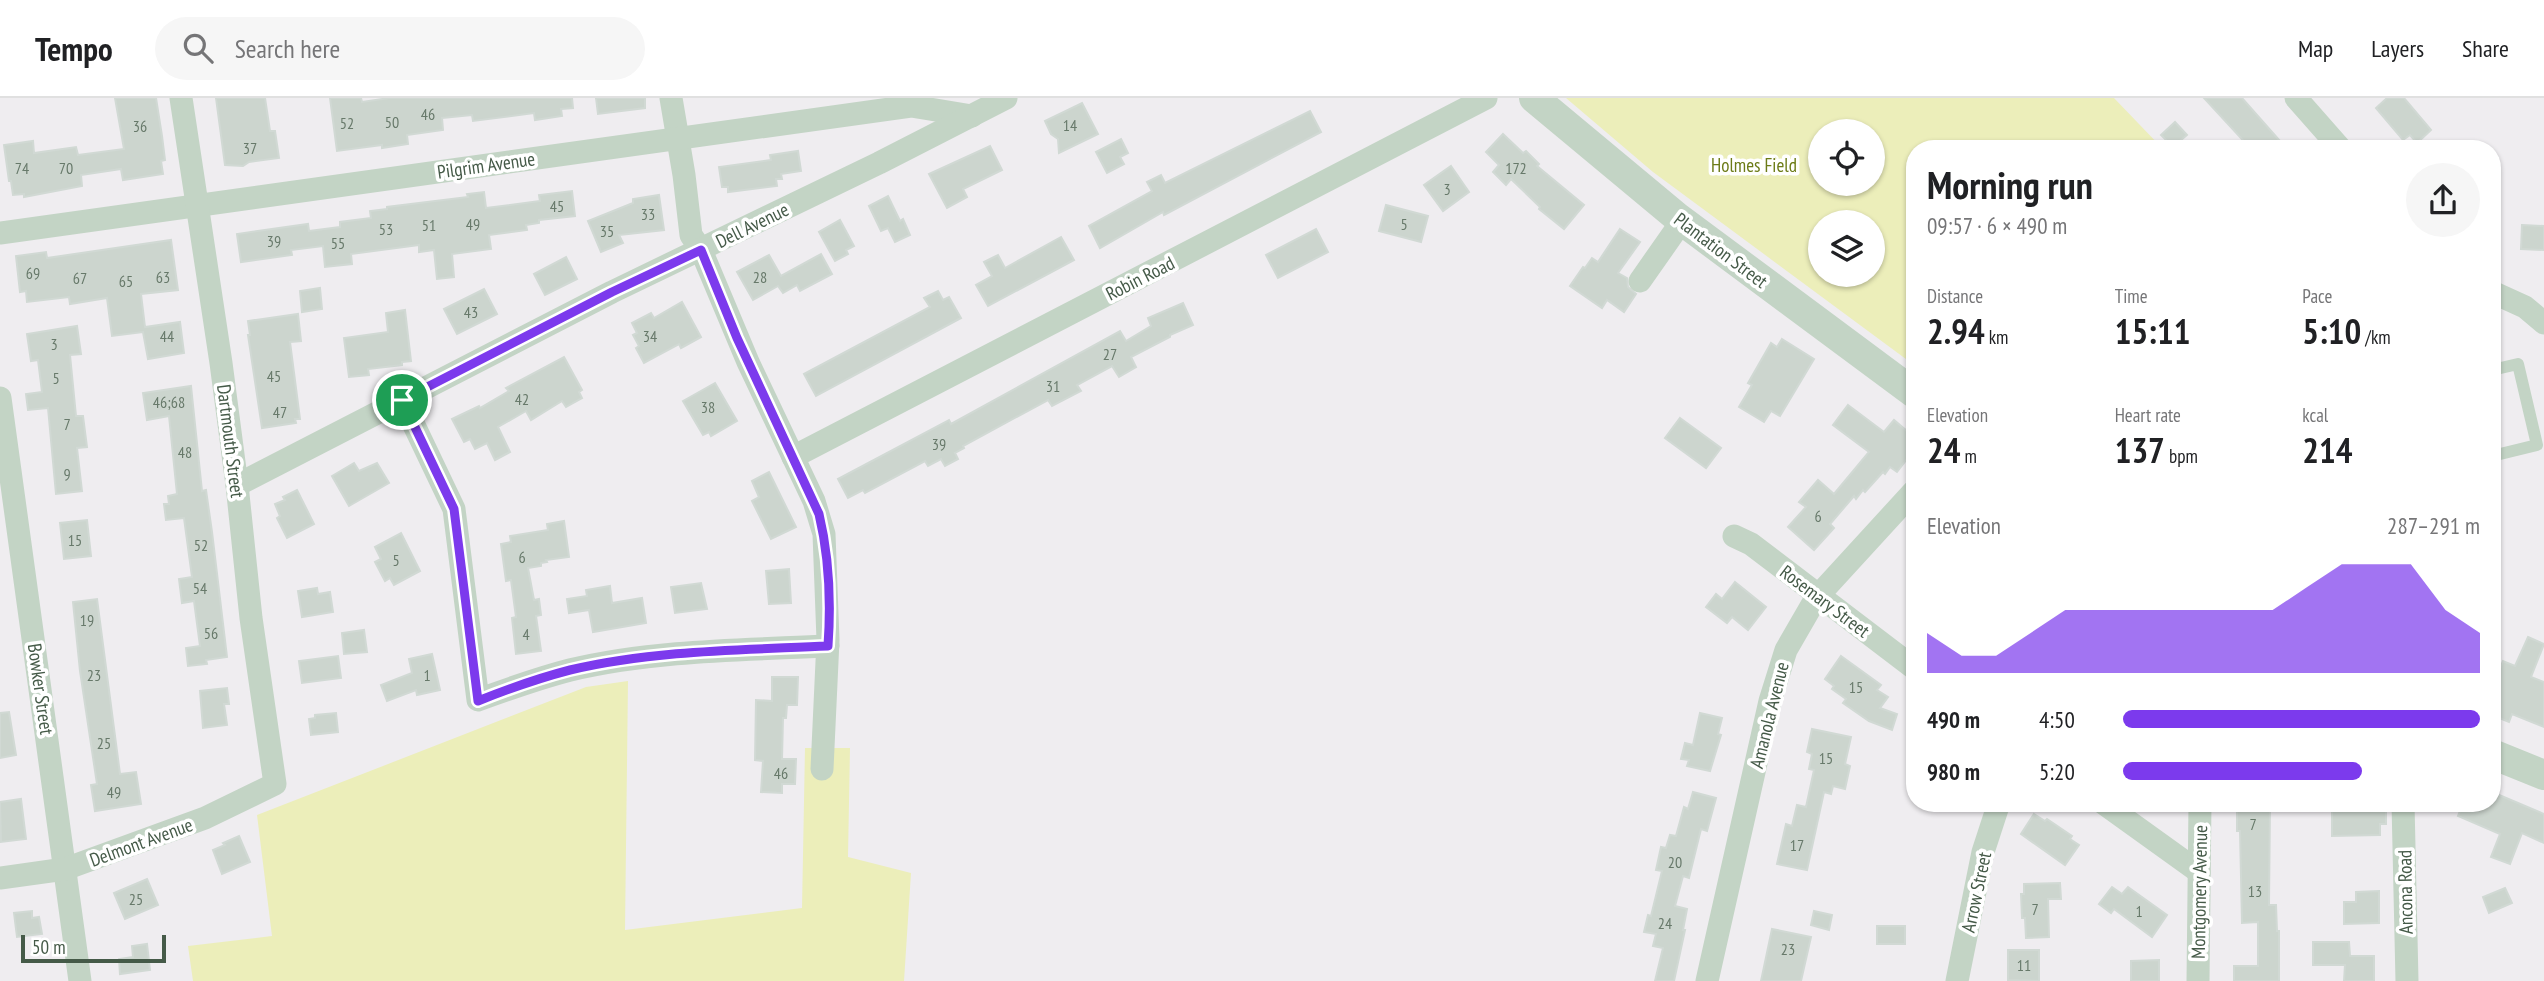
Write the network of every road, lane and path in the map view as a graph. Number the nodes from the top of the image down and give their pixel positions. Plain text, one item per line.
1 (181, 98) edge
2 (671, 98) edge
3 (1006, 98) edge
4 (1486, 98) edge
5 (1534, 98) edge
6 (2296, 98) edge
7 (972, 116) junction
8 (676, 140) junction
9 (2333, 140) edge
10 (196, 205) junction
11 (1682, 220) junction
12 (0, 233) edge
13 (701, 250) junction
14 (1640, 281) dead end
15 (2501, 296) edge
16 (2544, 323) edge
17 (2501, 368) edge
18 (1906, 387) edge
19 (0, 398) edge
20 (402, 400) junction
21 (2501, 454) edge
22 (793, 457) junction
23 (237, 485) junction
24 (1906, 500) edge
25 (1734, 536) dead end
26 (1818, 595) junction
27 (828, 646) junction
28 (1906, 662) edge
29 (2501, 758) edge
30 (822, 769) dead end
31 (2544, 775) edge
32 (275, 784) joint
33 (1996, 812) edge
34 (2116, 812) edge
35 (2200, 812) edge
36 (2403, 812) edge
37 (65, 869) junction
38 (2199, 872) junction
39 (0, 878) edge
40 (80, 981) edge
41 (1707, 981) edge
42 (1957, 981) edge
43 (2198, 981) edge
44 (2407, 981) edge

1 - 10 street, Dartmouth Street
2 - 8 street
3 - 7 street, Dell Avenue
4 - 22 street, Robin Road
5 - 11 street, Plantation Street
6 - 9 street
7 - 8 street, Pilgrim Avenue
7 - 13 street, Dell Avenue
8 - 10 street, Pilgrim Avenue
8 - 13 street
10 - 12 street, Pilgrim Avenue
10 - 23 street, Dartmouth Street
11 - 14 street
11 - 18 street, Plantation Street
13 - 20 street, Dell Avenue
13 - 22 street
15 - 16 street
17 - 21 lane
19 - 37 street, Bowker Street
20 - 23 street, Dell Avenue
20 - 27 street
22 - 27 street
23 - 32 street, Dartmouth Street
24 - 26 street, Amanola Avenue
25 - 26 street, Rosemary Street
26 - 28 street, Rosemary Street
26 - 41 street, Amanola Avenue
27 - 30 street
29 - 31 street
32 - 37 street, Delmont Avenue
33 - 42 street, Arrow Street
34 - 38 street
35 - 38 street, Montgomery Avenue
36 - 44 street, Ancona Road
37 - 39 street, Delmont Avenue
37 - 40 street, Bowker Street
38 - 43 street, Montgomery Avenue

